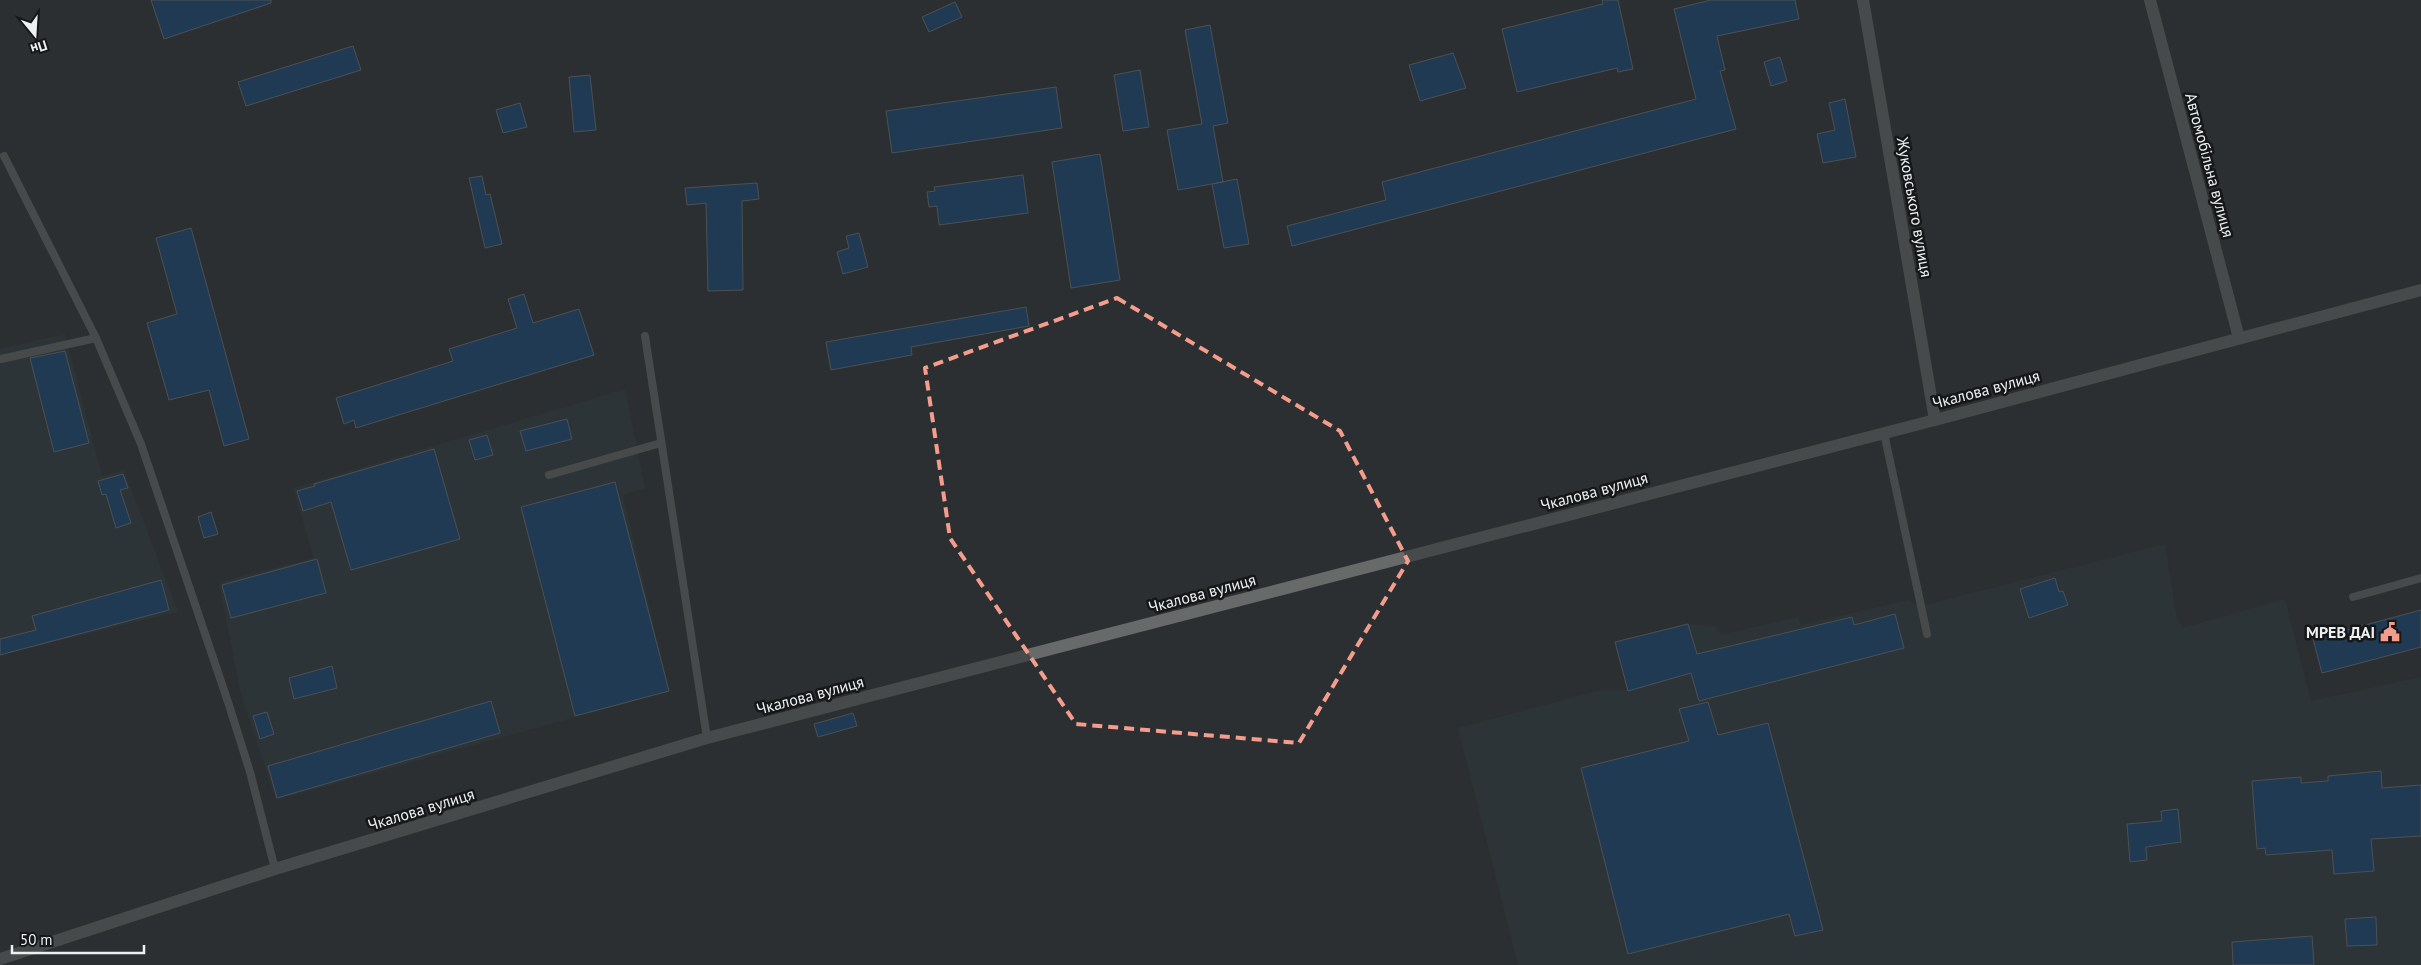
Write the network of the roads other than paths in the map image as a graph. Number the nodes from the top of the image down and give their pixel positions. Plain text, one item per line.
1 (1863, 0) edge
2 (2150, 0) edge
3 (4, 156) dead end
4 (2421, 290) edge
5 (644, 336) dead end
6 (96, 338) junction
7 (2239, 338) junction
8 (1, 359) dead end
9 (1935, 420) junction
10 (1884, 433) junction
11 (661, 443) junction
12 (549, 475) dead end
13 (2421, 578) edge
14 (2353, 597) dead end
15 (1927, 634) dead end
16 (707, 738) junction
17 (275, 870) junction
18 (0, 960) edge

1 - 9 street, Жуковського вулиця
2 - 7 street, Автомобільна вулиця
3 - 6 lane
4 - 7 street, Чкалова вулиця
5 - 11 lane
6 - 8 lane
6 - 17 lane
7 - 9 street, Чкалова вулиця
9 - 10 street, Чкалова вулиця
10 - 15 lane
10 - 16 street, Чкалова вулиця
11 - 12 lane
11 - 16 lane
13 - 14 lane
16 - 17 street, Чкалова вулиця
17 - 18 street, Чкалова вулиця

